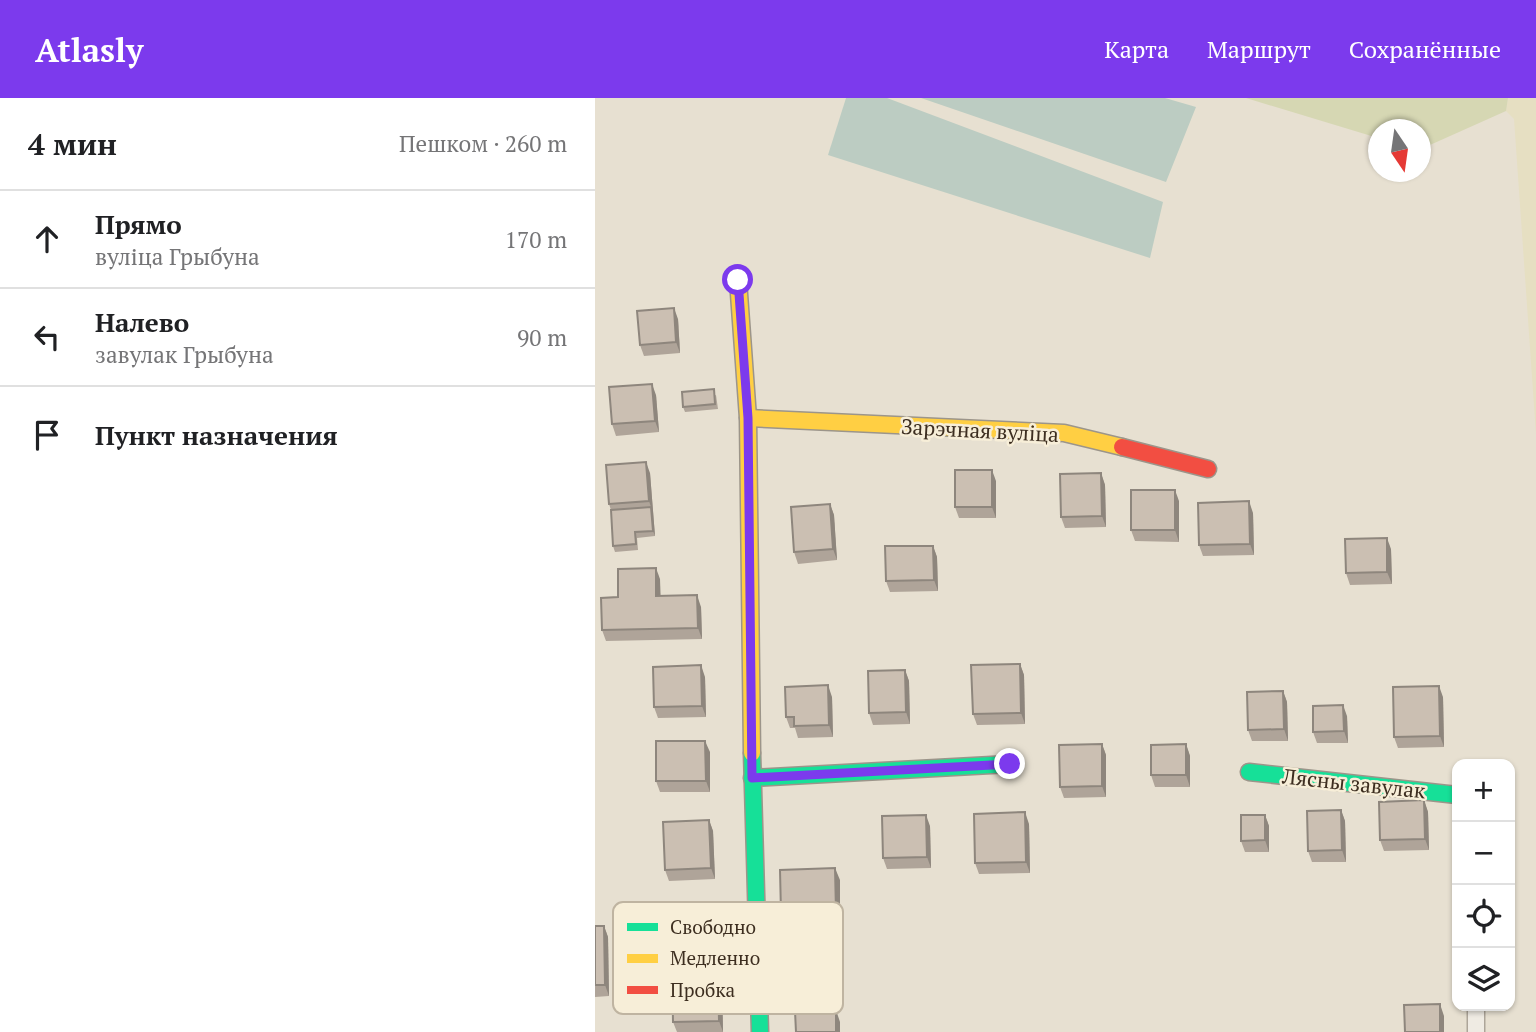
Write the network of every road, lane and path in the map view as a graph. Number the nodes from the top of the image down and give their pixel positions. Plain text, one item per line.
1 (738, 280) dead end
2 (748, 418) junction
3 (1208, 469) dead end
4 (1010, 764) dead end
5 (1249, 772) dead end
6 (752, 778) junction
7 (1452, 794) edge
8 (756, 902) edge
9 (1476, 1011) edge
10 (759, 1014) edge
11 (760, 1032) edge
12 (1476, 1032) edge

1 - 2 street
2 - 3 street, Зарэчная вуліца
2 - 6 street
4 - 6 street
5 - 7 street, Лясны завулак
6 - 8 street
9 - 12 street
10 - 11 street

